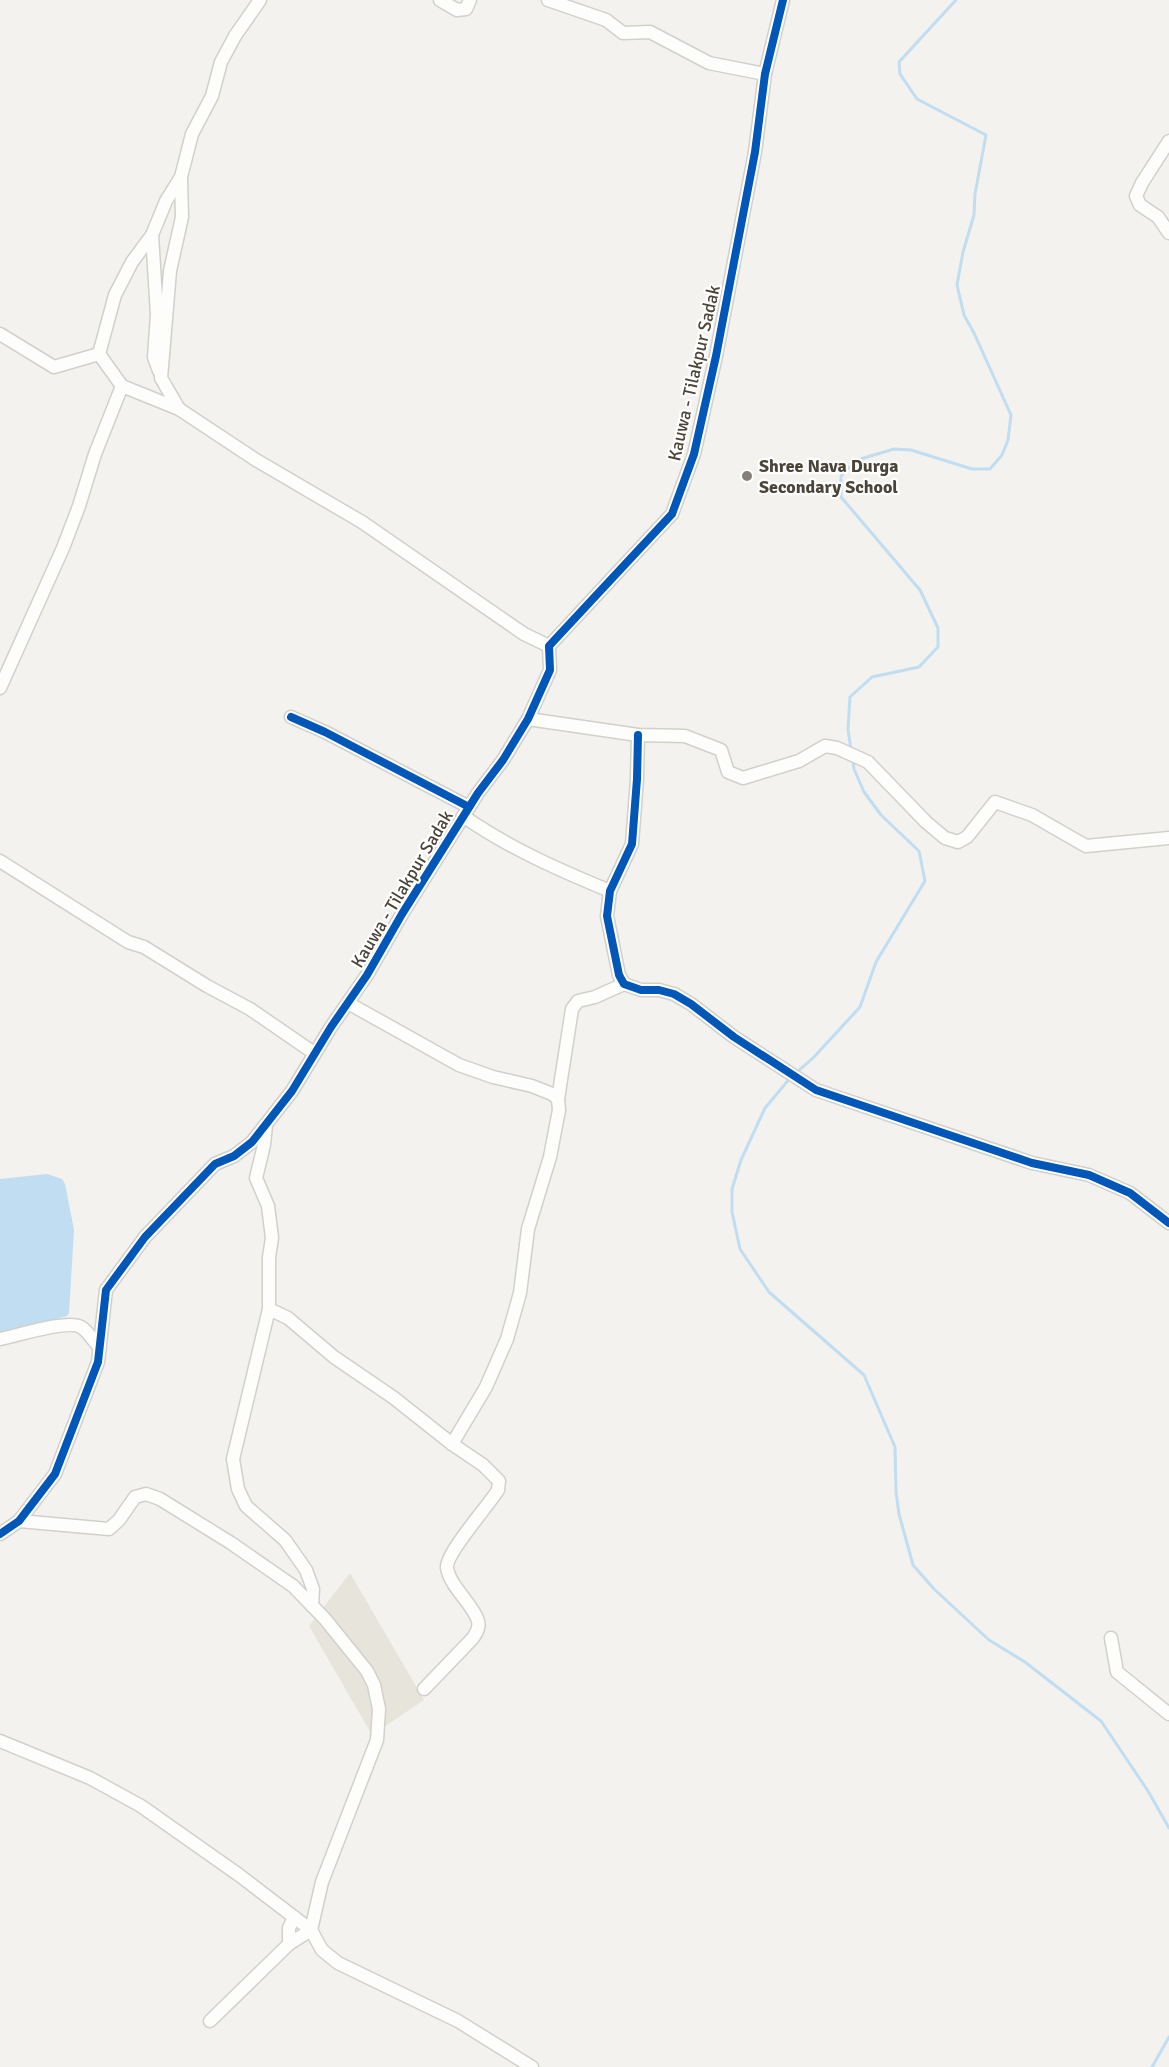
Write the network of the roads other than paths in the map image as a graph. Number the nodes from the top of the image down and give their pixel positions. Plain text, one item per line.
1 (260, 0) edge
2 (440, 0) edge
3 (470, 0) edge
4 (548, 0) edge
5 (783, 0) edge
6 (765, 74) junction
7 (1169, 141) edge
8 (181, 177) junction
9 (1169, 233) edge
10 (152, 235) junction
11 (0, 334) edge
12 (99, 354) junction
13 (161, 378) junction
14 (122, 386) junction
15 (179, 409) junction
16 (549, 646) junction
17 (0, 688) edge
18 (291, 717) dead end
19 (528, 719) junction
20 (638, 735) junction
21 (466, 812) junction
22 (1169, 838) edge
23 (0, 861) edge
24 (610, 891) junction
25 (624, 984) junction
26 (348, 1003) junction
27 (314, 1053) junction
28 (558, 1099) junction
29 (266, 1124) junction
30 (1169, 1223) edge
31 (269, 1309) junction
32 (0, 1339) edge
33 (100, 1348) junction
34 (452, 1444) junction
35 (19, 1521) junction
36 (0, 1534) edge
37 (312, 1606) junction
38 (1111, 1638) dead end
39 (424, 1689) dead end
40 (1169, 1714) edge
41 (0, 1741) edge
42 (294, 1917) junction
43 (311, 1930) junction
44 (289, 1944) junction
45 (210, 2021) dead end
46 (532, 2067) edge

1 - 8 street
2 - 3 street
4 - 6 street
5 - 6 street, Kauwa - Tilakpur Sadak
6 - 16 street, Kauwa - Tilakpur Sadak
7 - 9 street
8 - 10 street
8 - 13 street
10 - 12 street
10 - 13 street
11 - 12 street
12 - 14 street
13 - 15 street
14 - 15 street
14 - 17 street
15 - 16 street
16 - 19 street, Kauwa - Tilakpur Sadak
18 - 21 street
19 - 20 street
19 - 21 street, Kauwa - Tilakpur Sadak
20 - 22 street
20 - 24 street
21 - 24 street
21 - 26 street, Kauwa - Tilakpur Sadak
23 - 27 street
24 - 25 street
25 - 28 street
25 - 30 street
26 - 27 street, Kauwa - Tilakpur Sadak
26 - 28 street
27 - 29 street, Kauwa - Tilakpur Sadak
28 - 34 street
29 - 31 street
29 - 33 street, Kauwa - Tilakpur Sadak
31 - 34 street
31 - 37 street
32 - 33 street
33 - 35 street, Kauwa - Tilakpur Sadak
34 - 39 street
35 - 36 street, Kauwa - Tilakpur Sadak
35 - 37 street
37 - 43 street
38 - 40 street
41 - 42 street
42 - 43 street
42 - 44 street
43 - 44 street
43 - 46 street
44 - 45 street

